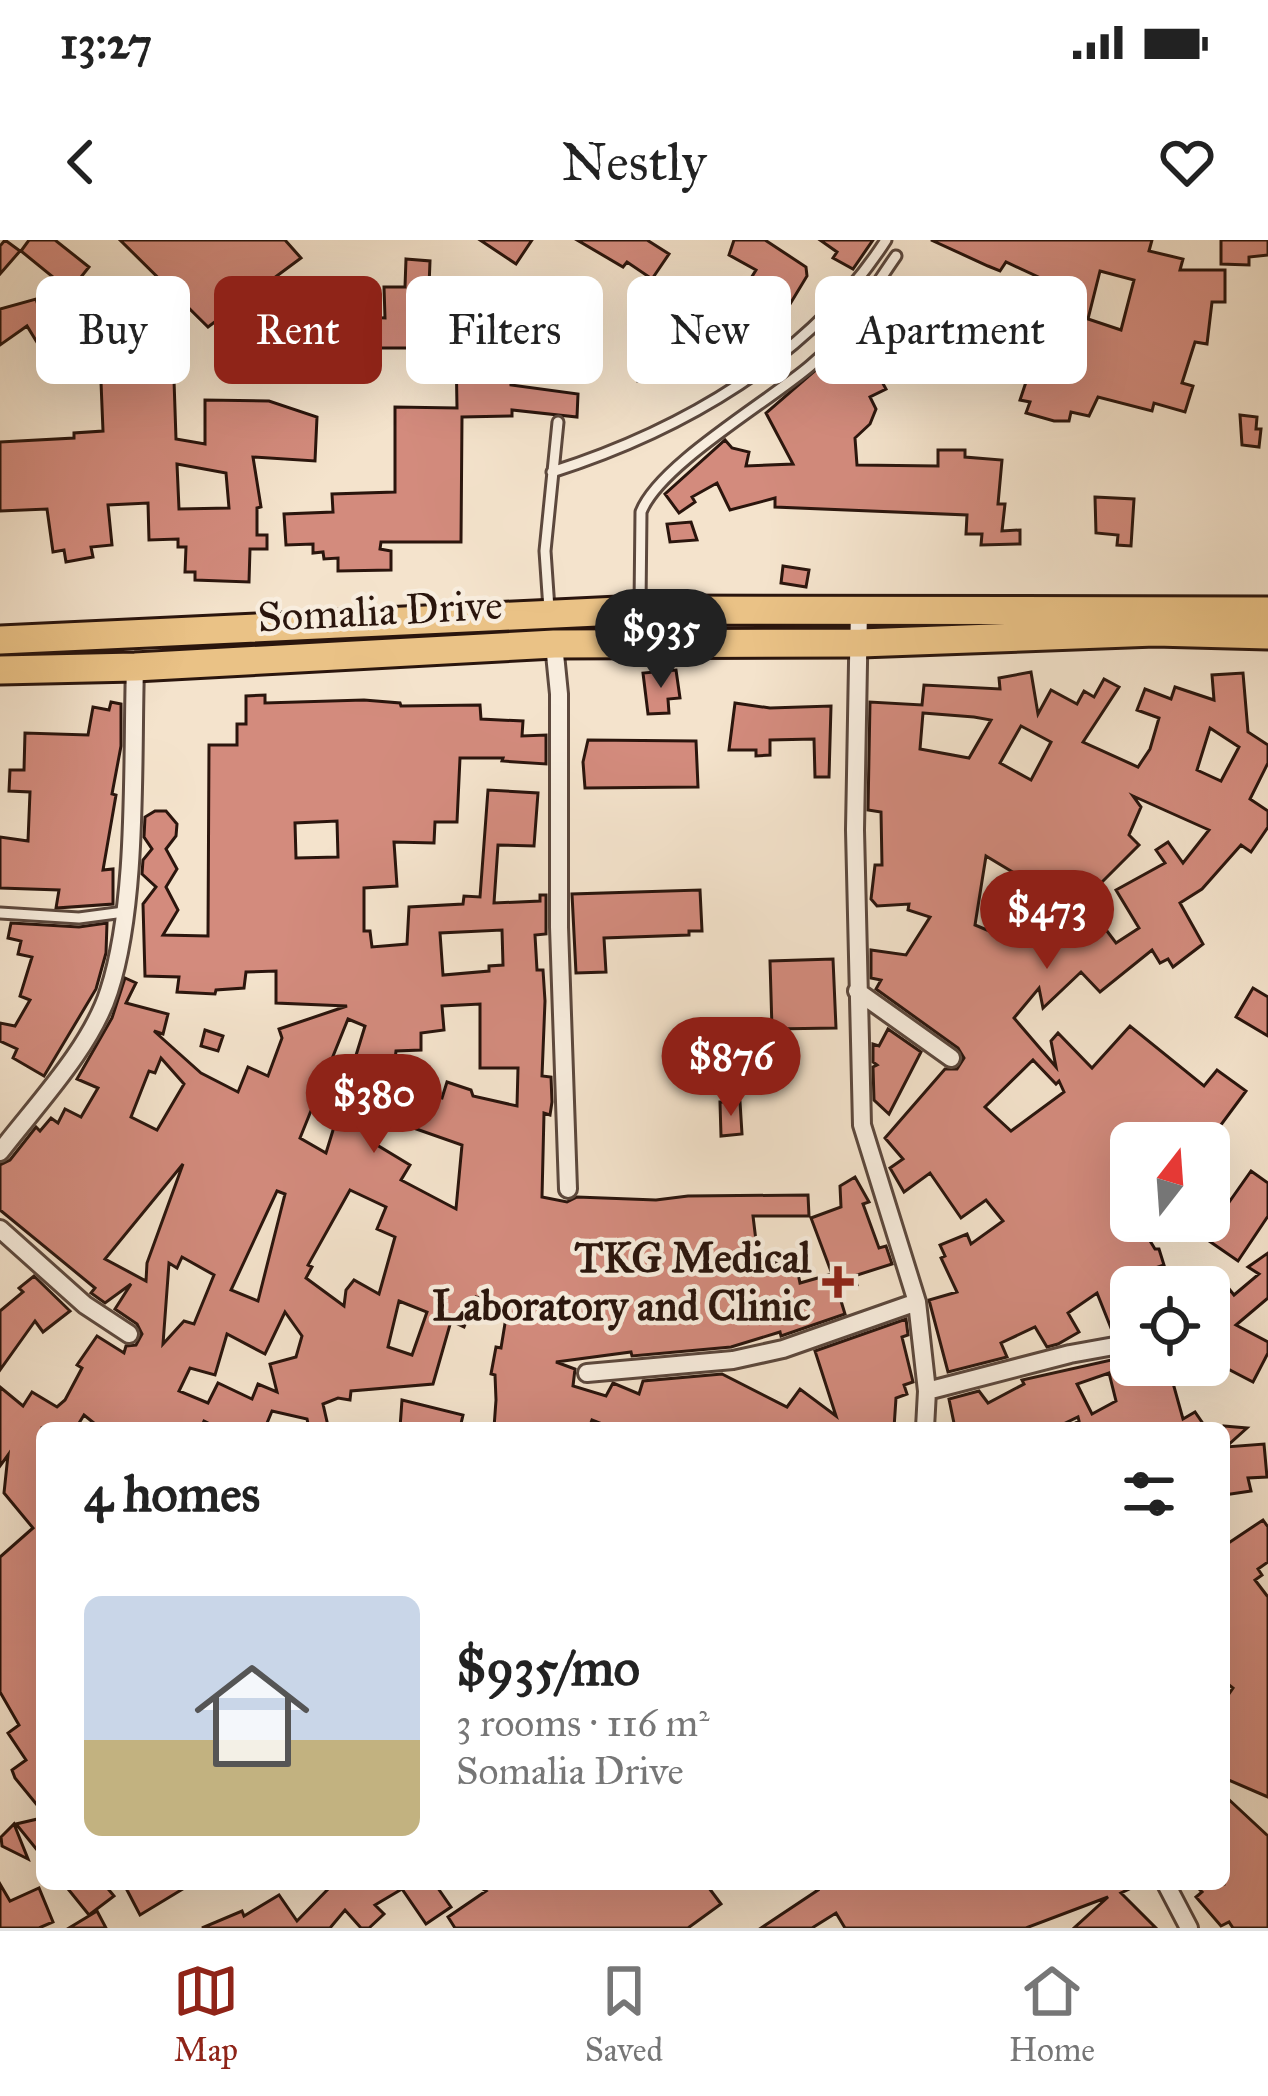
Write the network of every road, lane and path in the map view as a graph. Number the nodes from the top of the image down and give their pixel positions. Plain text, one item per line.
1 (886, 240) edge
2 (896, 256) dead end
3 (558, 422) dead end
4 (552, 472) junction
5 (859, 608) junction
6 (640, 610) junction
7 (1268, 611) edge
8 (550, 614) junction
9 (165, 634) junction
10 (1268, 635) edge
11 (0, 640) edge
12 (861, 643) junction
13 (554, 644) junction
14 (169, 665) junction
15 (135, 667) junction
16 (0, 670) edge
17 (124, 912) junction
18 (0, 913) edge
19 (857, 991) junction
20 (951, 1058) dead end
21 (0, 1152) edge
22 (568, 1189) dead end
23 (0, 1229) edge
24 (916, 1302) junction
25 (129, 1334) dead end
26 (1110, 1347) edge
27 (587, 1373) dead end
28 (927, 1391) junction
29 (925, 1422) edge
30 (1169, 1890) edge
31 (1189, 1928) edge

1 - 4 lane
2 - 6 lane
3 - 4 lane
4 - 8 lane
5 - 6 main road, Somalia Drive
5 - 7 main road, Somalia Drive
5 - 12 street
6 - 8 main road, Somalia Drive
8 - 9 main road, Somalia Drive
8 - 13 lane
9 - 11 main road, Somalia Drive
9 - 14 main road
10 - 12 main road, Somalia Drive
12 - 13 main road, Somalia Drive
12 - 19 street
13 - 14 main road, Somalia Drive
13 - 22 street
14 - 15 main road, Somalia Drive
15 - 16 main road, Somalia Drive
15 - 17 street
17 - 18 lane
17 - 21 street
19 - 20 street
19 - 24 street
23 - 25 street
24 - 27 street
24 - 28 street
26 - 28 street
28 - 29 street
30 - 31 street

